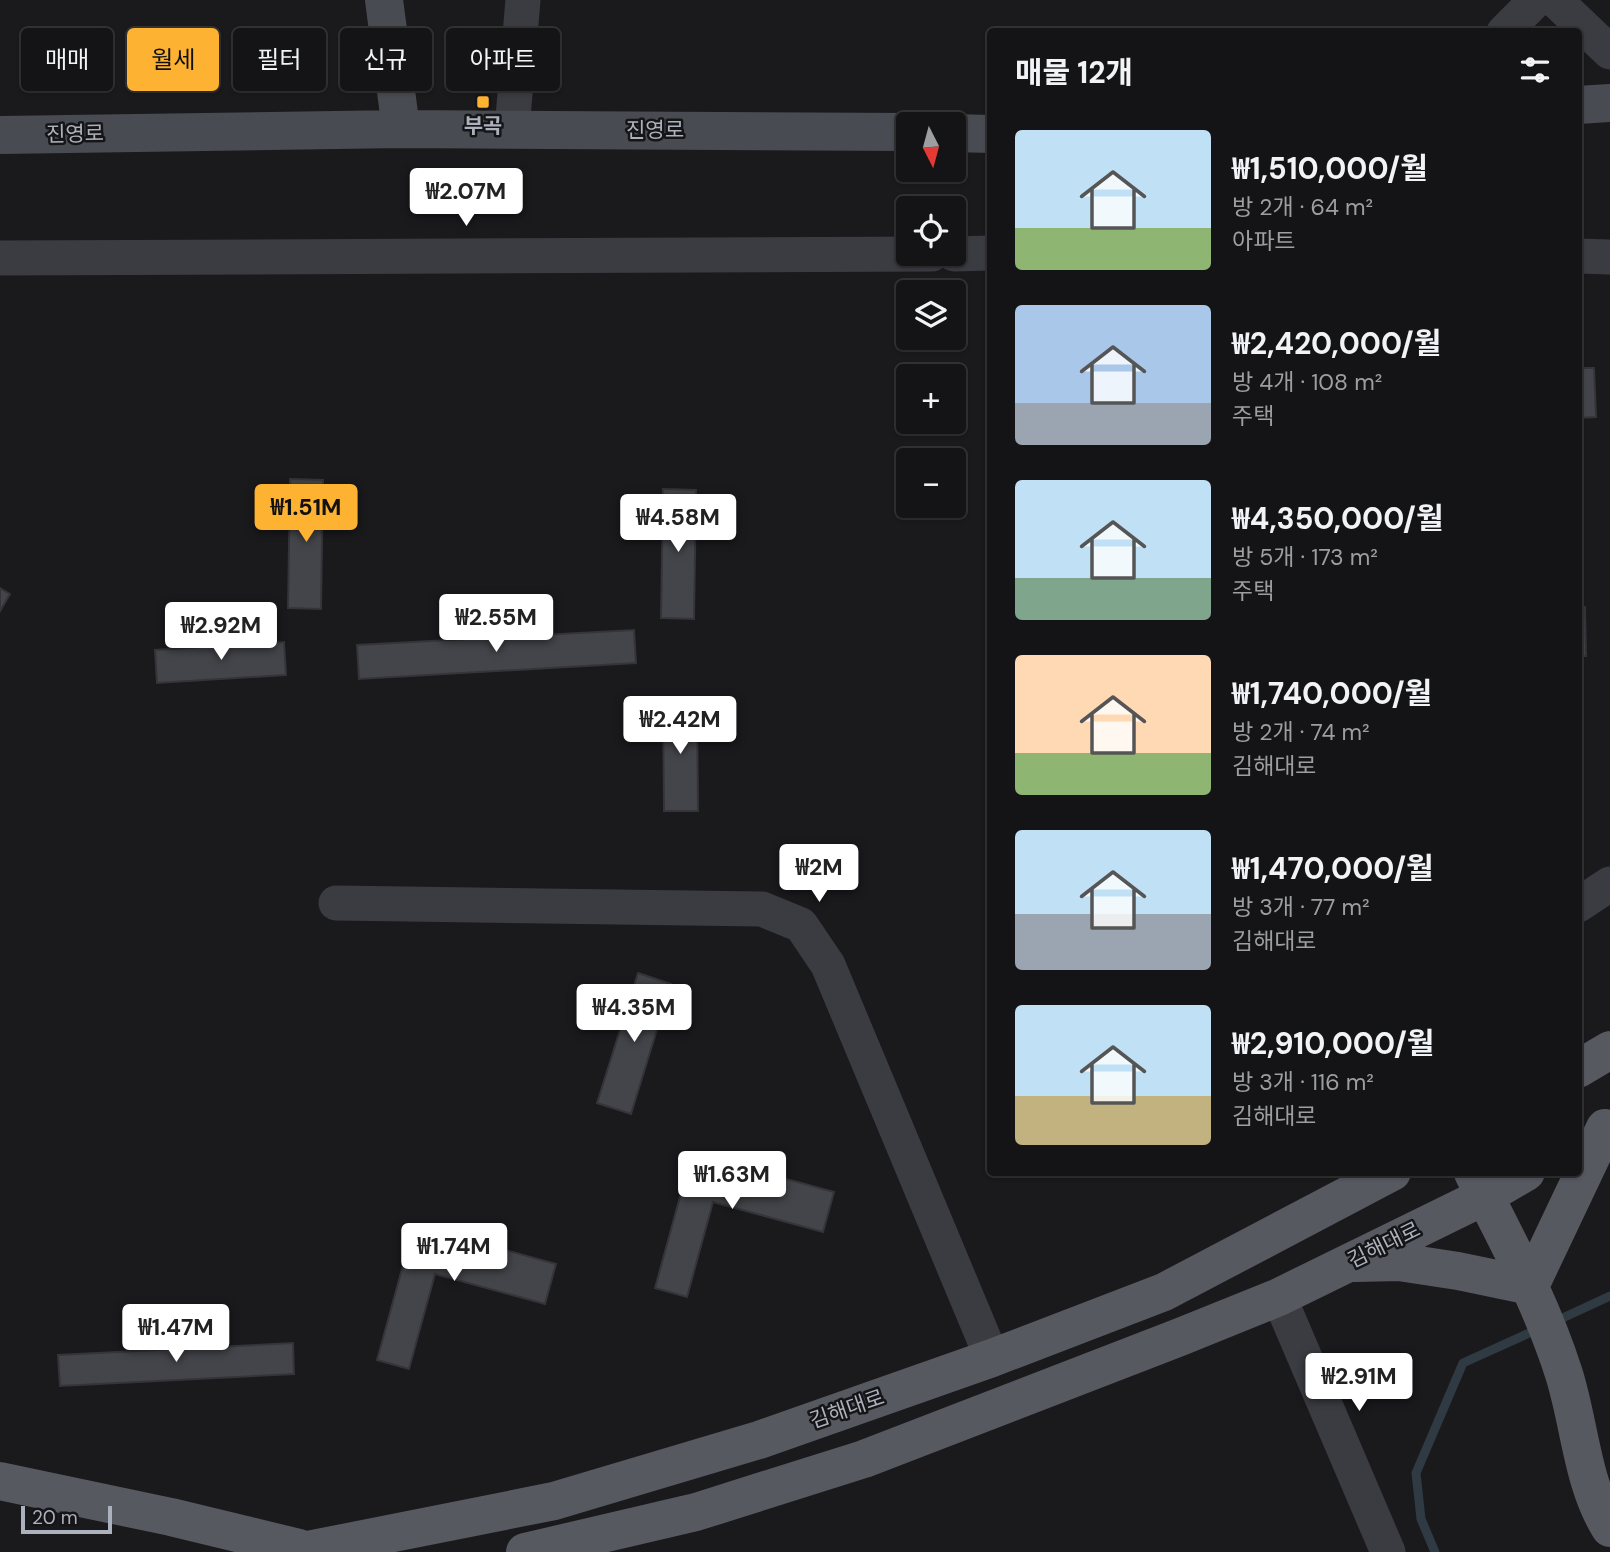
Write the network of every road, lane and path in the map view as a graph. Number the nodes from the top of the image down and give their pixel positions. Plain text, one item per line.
1 (384, 0) edge
2 (523, 0) edge
3 (1536, 0) edge
4 (1555, 0) edge
5 (1508, 28) edge
6 (1610, 52) edge
7 (1610, 103) edge
8 (1582, 105) edge
9 (401, 129) junction
10 (512, 129) junction
11 (896, 132) edge
12 (966, 133) edge
13 (987, 134) edge
14 (0, 135) edge
15 (987, 253) edge
16 (896, 254) edge
17 (966, 254) edge
18 (1582, 256) edge
19 (1610, 257) edge
20 (0, 258) edge
21 (1610, 884) edge
22 (1582, 902) edge
23 (336, 903) dead end
24 (1610, 1050) edge
25 (1582, 1067) edge
26 (1598, 1132) edge
27 (1582, 1173) edge
28 (1384, 1176) edge
29 (1510, 1176) edge
30 (1581, 1176) edge
31 (1479, 1184) edge
32 (1346, 1263) junction
33 (1279, 1297) junction
34 (1534, 1297) junction
35 (992, 1358) junction
36 (0, 1481) edge
37 (1610, 1528) edge
38 (308, 1550) junction
39 (270, 1552) edge
40 (525, 1552) edge
41 (1388, 1552) edge

1 - 9 main road
2 - 10 street
3 - 5 street
4 - 6 street
7 - 8 main road
9 - 10 main road, 진영로
9 - 14 main road, 진영로
10 - 11 main road, 진영로
12 - 13 main road
15 - 17 street
16 - 20 street
18 - 19 street
21 - 22 street
23 - 35 street
24 - 25 main road
26 - 27 main road
28 - 35 main road, 김해대로
29 - 31 main road, 김해대로
30 - 34 main road
31 - 32 main road, 김해대로
31 - 34 main road
32 - 33 main road, 김해대로
32 - 34 main road
33 - 40 main road, 김해대로
33 - 41 street
34 - 37 main road
35 - 38 main road, 김해대로
36 - 38 main road
38 - 39 main road, 김해대로

